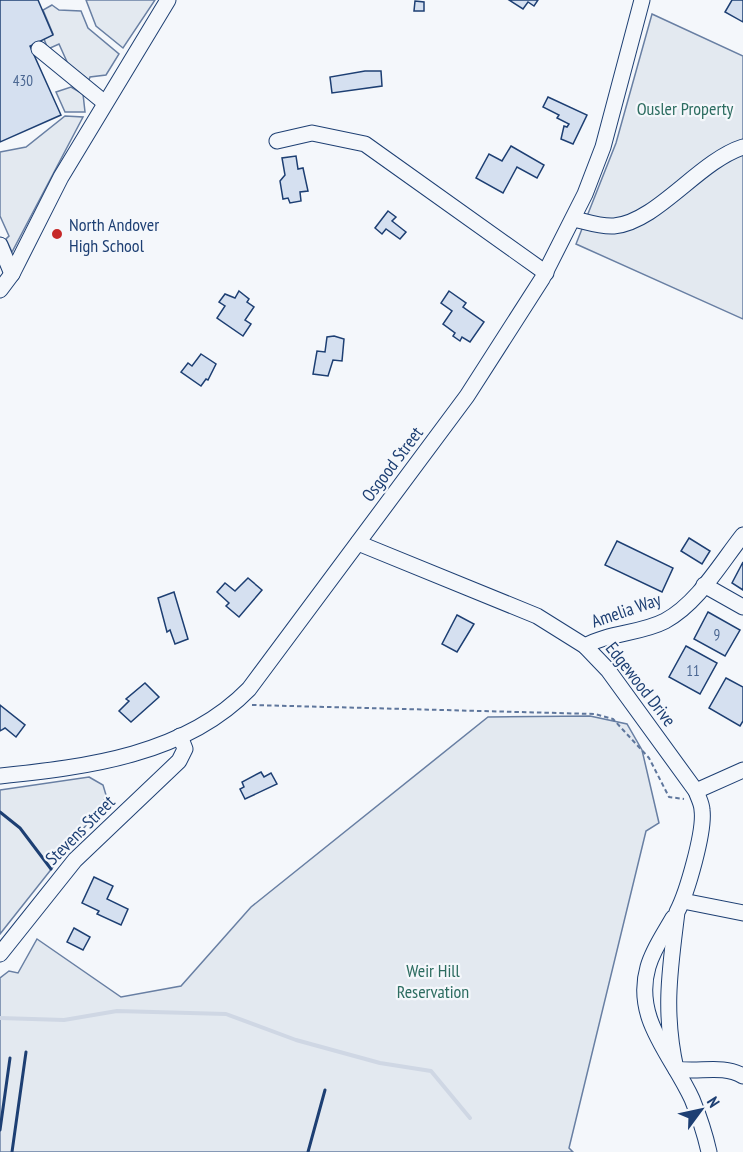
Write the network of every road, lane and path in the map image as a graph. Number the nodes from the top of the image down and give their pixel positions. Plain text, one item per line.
1 (168, 0) edge
2 (642, 0) edge
3 (39, 49) dead end
4 (105, 102) junction
5 (278, 141) dead end
6 (743, 147) edge
7 (573, 219) junction
8 (0, 246) edge
9 (546, 273) junction
10 (12, 274) junction
11 (0, 290) edge
12 (743, 535) edge
13 (358, 543) junction
14 (704, 585) junction
15 (743, 607) edge
16 (585, 646) junction
17 (234, 704) junction
18 (180, 736) junction
19 (743, 770) edge
20 (0, 776) edge
21 (697, 793) junction
22 (680, 907) junction
23 (743, 913) edge
24 (0, 954) edge
25 (676, 1069) junction
26 (743, 1076) edge
27 (709, 1152) edge

1 - 4 street
2 - 7 street, Osgood Street
3 - 4 street
4 - 10 street
5 - 9 street
6 - 7 street
7 - 9 street, Osgood Street
8 - 10 street
9 - 13 street, Osgood Street
10 - 11 street
12 - 14 street, Amelia Way
13 - 16 street, Edgewood Drive
13 - 17 street, Osgood Street
14 - 15 street
14 - 16 street, Amelia Way
16 - 21 street, Edgewood Drive
17 - 18 street, Osgood Street
17 - 21 path
18 - 20 street, Osgood Street
18 - 24 street, Stevens Street
19 - 21 street
21 - 22 street, Edgewood Drive
22 - 23 street
22 - 25 street, Edgewood Drive
22 - 25 street, Edgewood Drive
25 - 26 street
25 - 27 street, Edgewood Drive

